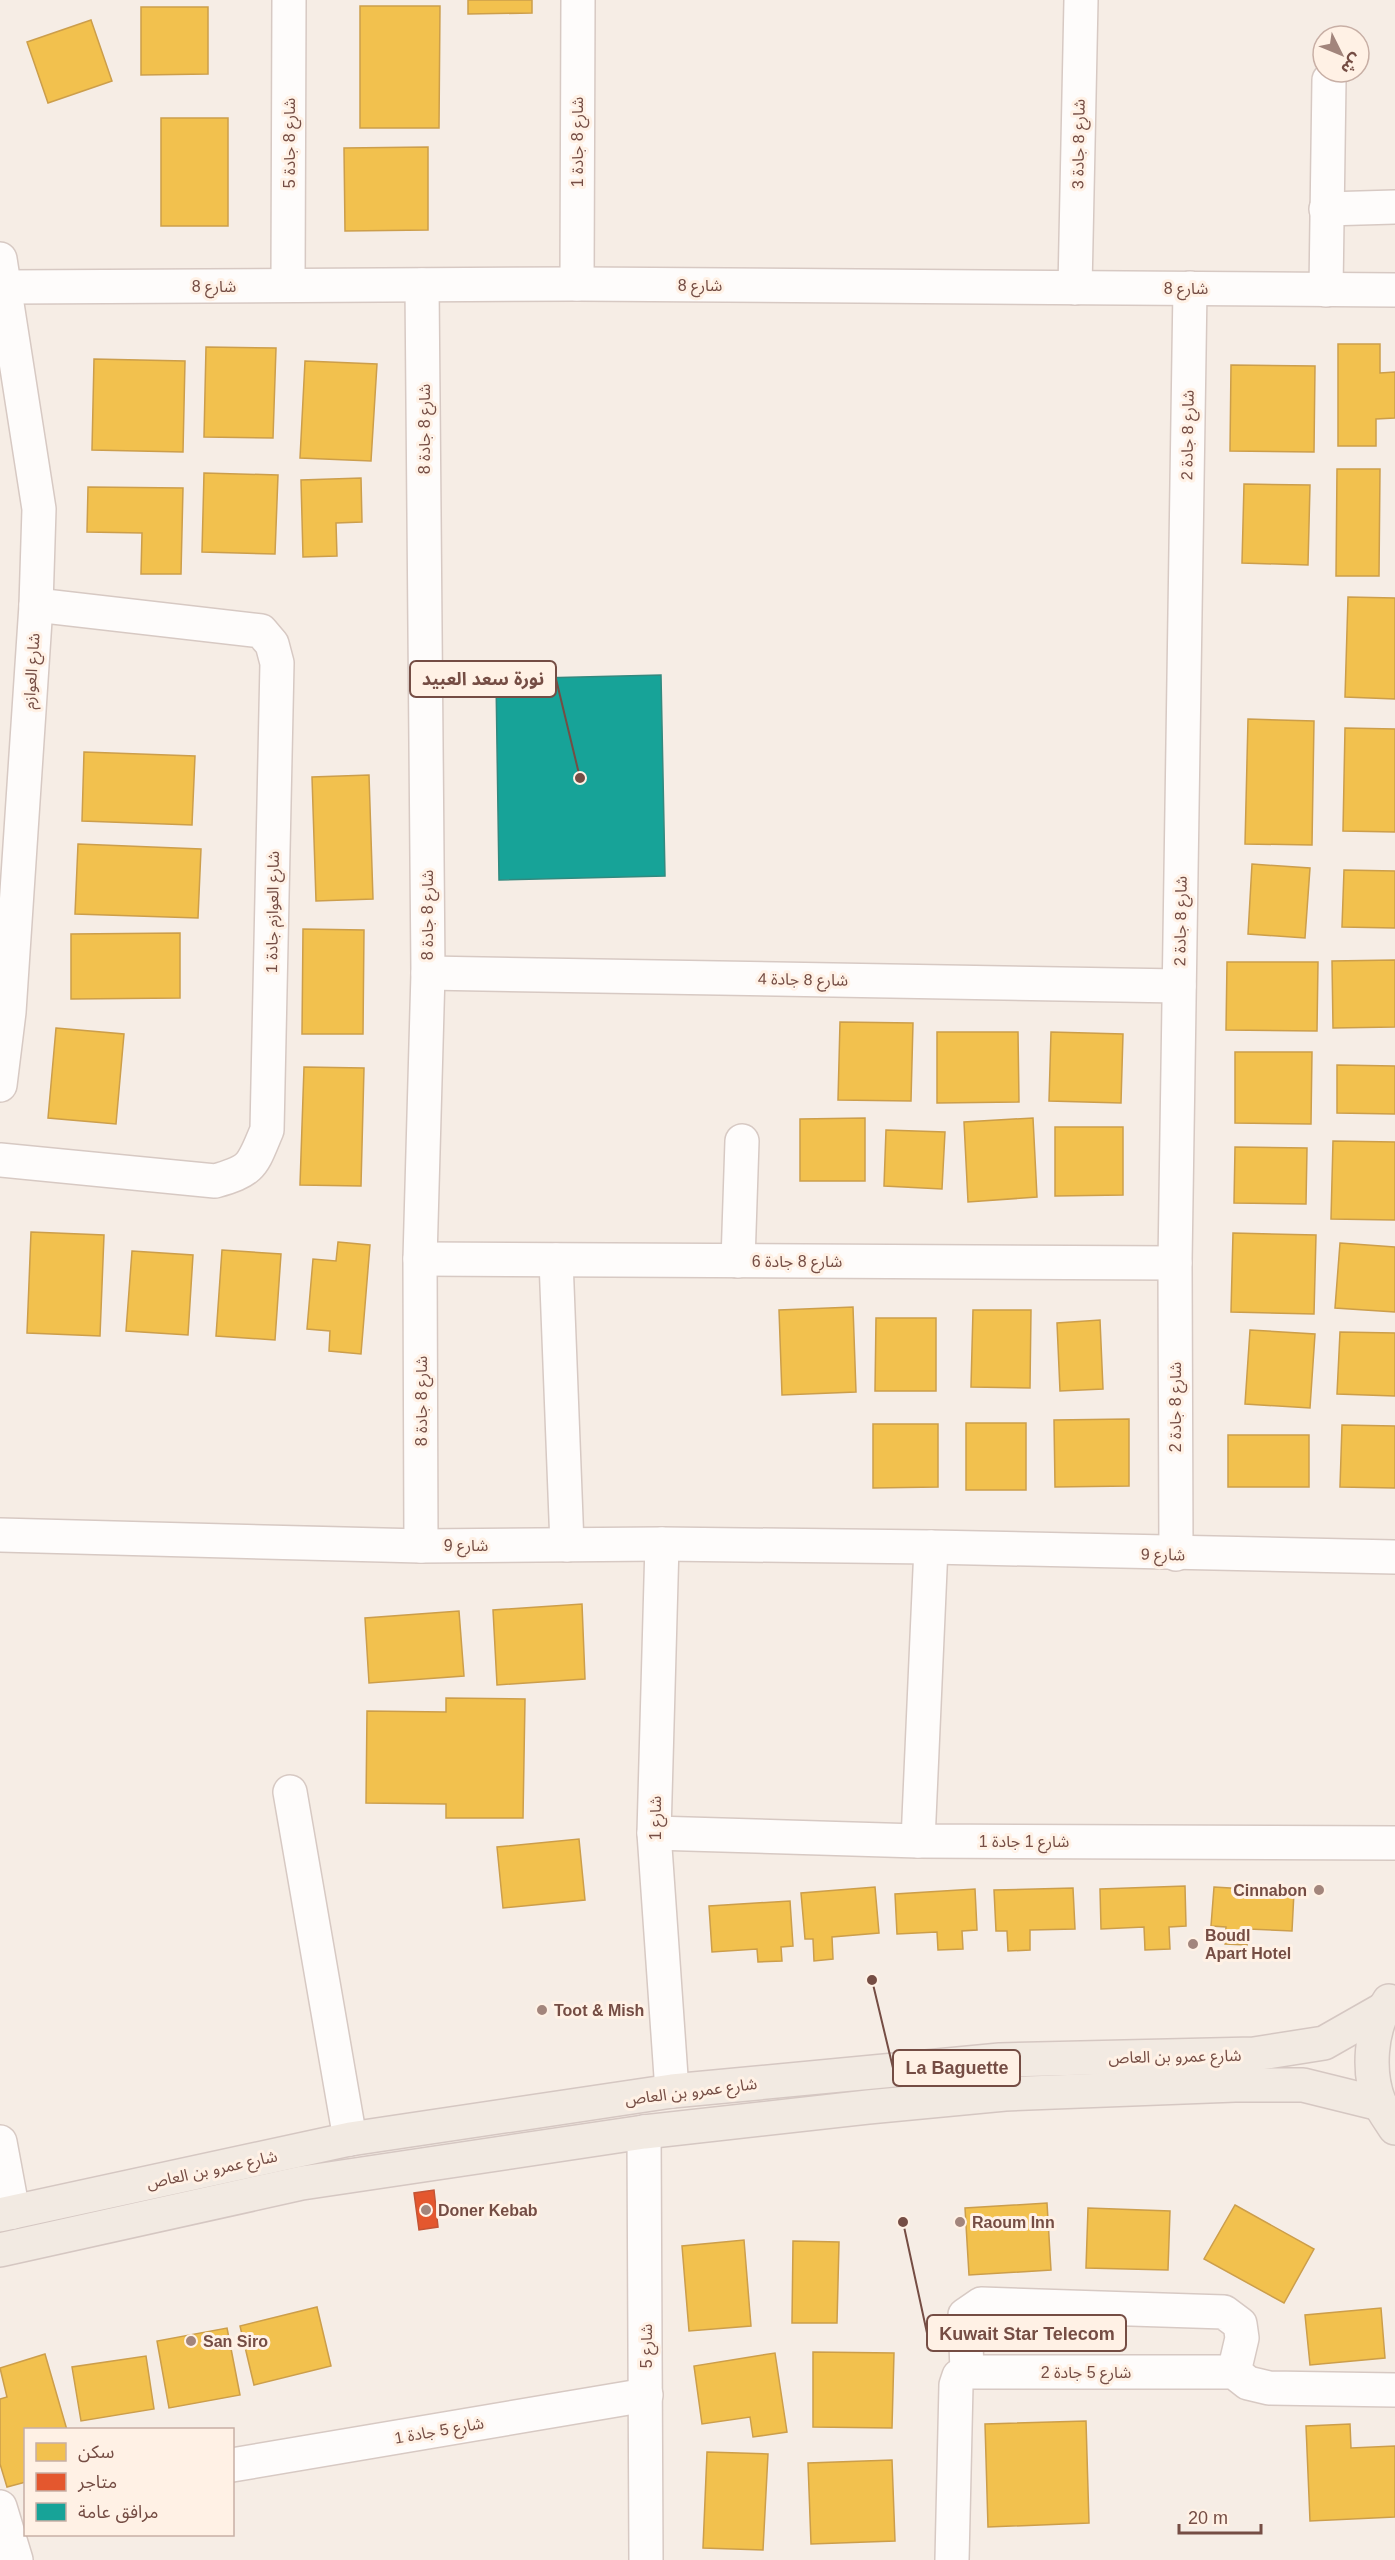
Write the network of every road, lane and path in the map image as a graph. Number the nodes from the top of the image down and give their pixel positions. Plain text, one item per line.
1 (289, 0) edge
2 (578, 0) edge
3 (1081, 0) edge
4 (1329, 84) edge
5 (1395, 207) edge
6 (1326, 209) junction
7 (3, 273) edge
8 (577, 284) junction
9 (288, 285) junction
10 (422, 285) junction
11 (1075, 288) junction
12 (1190, 288) junction
13 (1326, 290) junction
14 (1395, 290) edge
15 (36, 606) junction
16 (428, 973) junction
17 (1179, 986) junction
18 (4, 1012) edge
19 (0, 1085) edge
20 (742, 1141) dead end
21 (0, 1160) edge
22 (420, 1259) junction
23 (556, 1260) junction
24 (738, 1261) junction
25 (1174, 1263) junction
26 (0, 1536) edge
27 (662, 1544) junction
28 (421, 1545) junction
29 (567, 1545) junction
30 (931, 1547) junction
31 (1176, 1554) junction
32 (1395, 1557) edge
33 (290, 1792) dead end
34 (654, 1833) junction
35 (918, 1841) junction
36 (1395, 1843) edge
37 (1389, 2001) edge
38 (672, 2091) junction
39 (1388, 2116) edge
40 (644, 2132) junction
41 (350, 2139) junction
42 (0, 2142) edge
43 (6, 2213) edge
44 (0, 2250) edge
45 (967, 2372) junction
46 (1234, 2372) junction
47 (1395, 2390) edge
48 (646, 2395) junction
49 (234, 2465) edge
50 (24, 2500) edge
51 (0, 2506) edge
52 (16, 2560) edge
53 (646, 2560) edge
54 (952, 2560) edge

1 - 9 street, شارع 8 جادة 5
2 - 8 street, شارع 8 جادة 1
3 - 11 street, شارع 8 جادة 3
4 - 6 street
5 - 6 street
6 - 13 street
7 - 9 street, شارع 8
7 - 15 street, شارع العوازم
8 - 10 street, شارع 8
8 - 11 street, شارع 8
9 - 10 street, شارع 8
10 - 16 street, شارع 8 جادة 8
11 - 12 street, شارع 8
12 - 13 street, شارع 8
12 - 17 street, شارع 8 جادة 2
13 - 14 street, شارع 8
15 - 18 street, شارع العوازم
15 - 21 street, شارع العوازم جادة 1
16 - 17 street, شارع 8 جادة 4
16 - 22 street, شارع 8 جادة 8
17 - 25 street, شارع 8 جادة 2
18 - 19 street, شارع العوازم
20 - 24 street
22 - 23 street, شارع 8 جادة 6
22 - 28 street, شارع 8 جادة 8
23 - 24 street, شارع 8 جادة 6
23 - 29 street
24 - 25 street, شارع 8 جادة 6
25 - 31 street, شارع 8 جادة 2
26 - 28 street, شارع 9
27 - 29 street, شارع 9
27 - 30 street, شارع 9
27 - 34 street, شارع 1
28 - 29 street, شارع 9
30 - 31 street, شارع 9
30 - 35 street
31 - 32 street, شارع 9
33 - 41 street
34 - 35 street, شارع 1 جادة 1
34 - 38 street, شارع 1
35 - 36 street, شارع 1 جادة 1
37 - 38 main road, شارع عمرو بن العاص
37 - 39 main road
38 - 41 main road, شارع عمرو بن العاص
39 - 40 main road, شارع عمرو بن العاص
40 - 44 main road, شارع عمرو بن العاص
40 - 48 street, شارع 5
41 - 43 main road, شارع عمرو بن العاص
42 - 43 street
45 - 46 street, شارع 5 جادة 2
45 - 46 street
45 - 54 street
46 - 47 street, شارع 5 جادة 2
48 - 49 street, شارع 5 جادة 1
48 - 53 street, شارع 5
50 - 51 street
51 - 52 street

